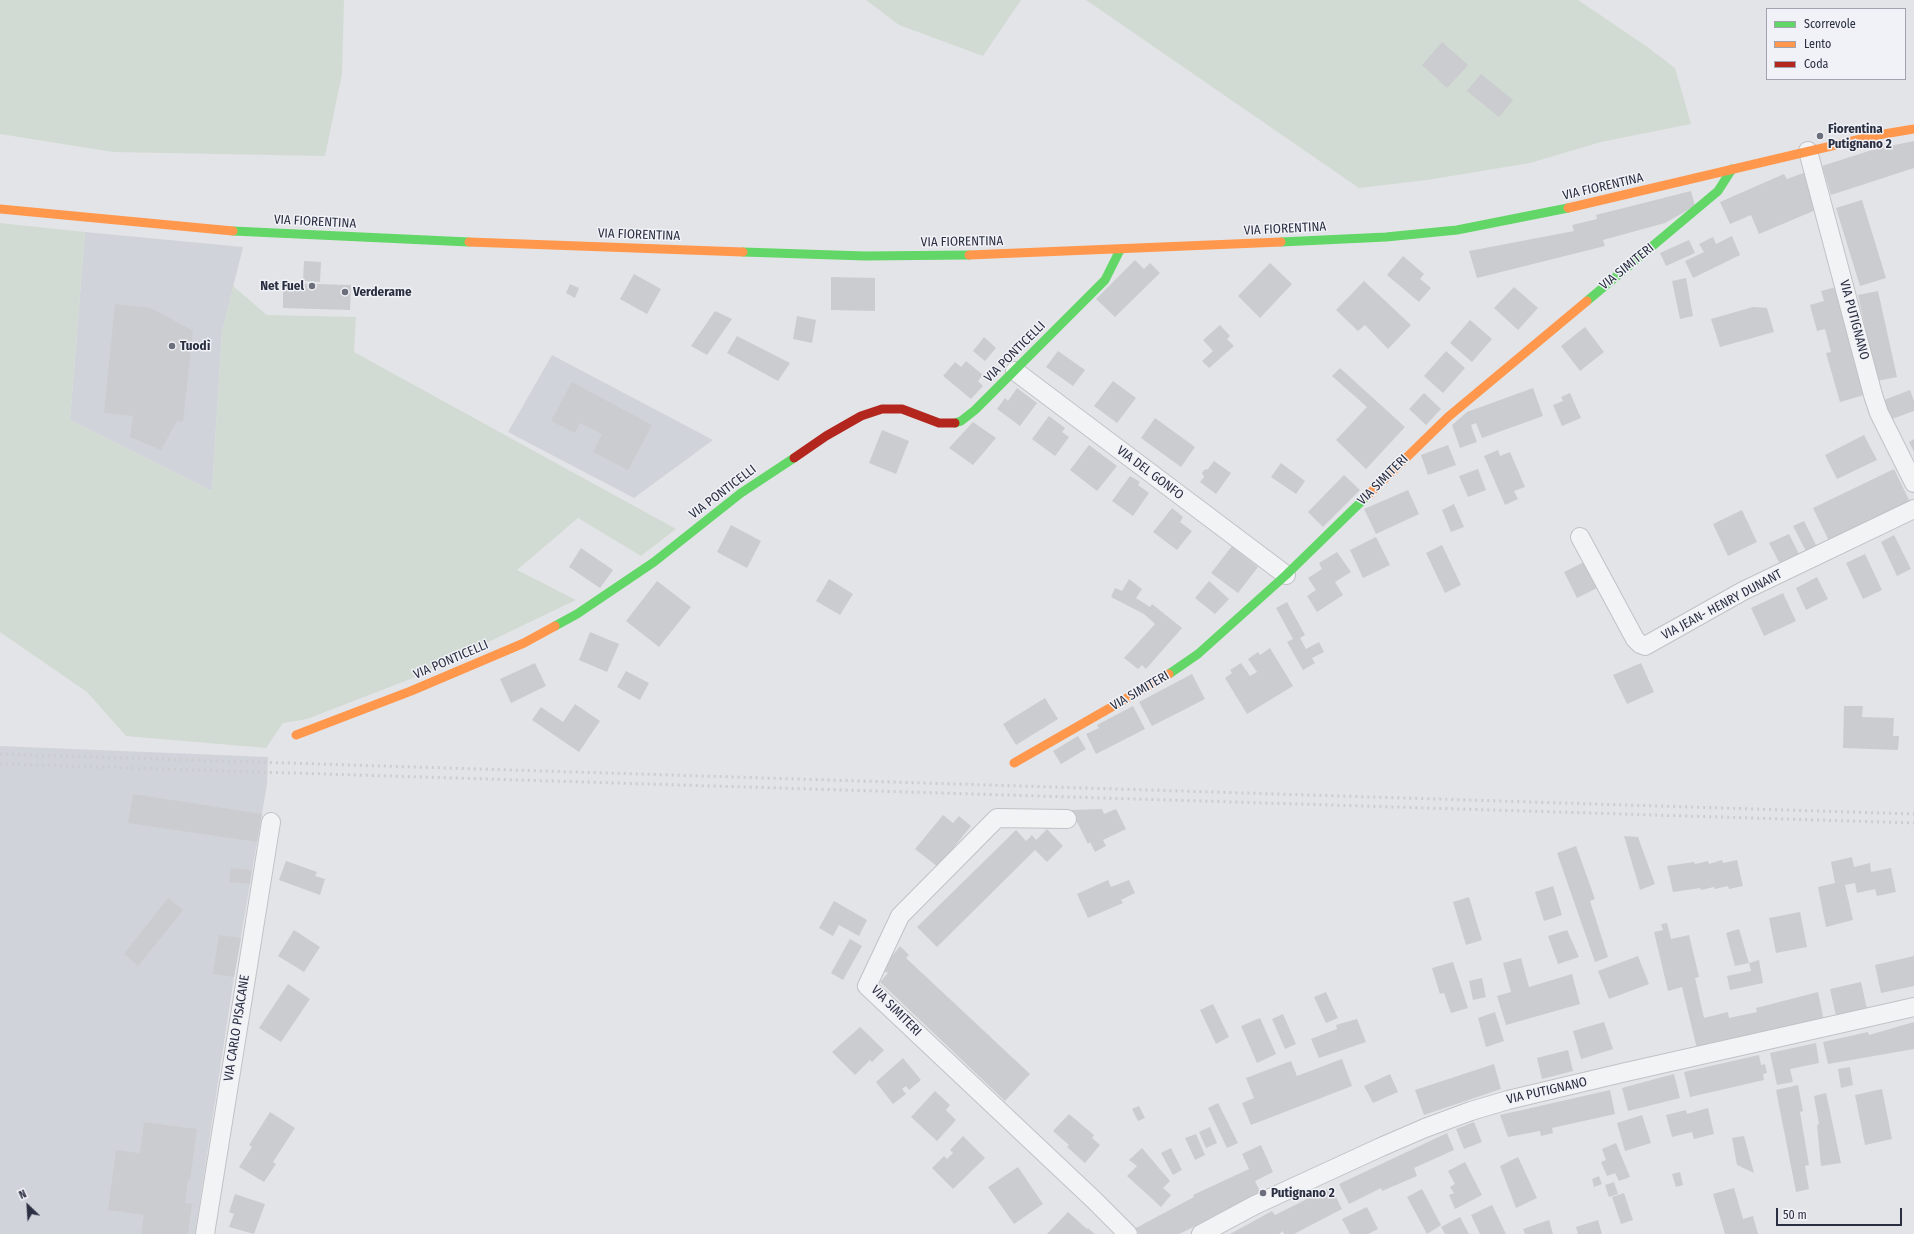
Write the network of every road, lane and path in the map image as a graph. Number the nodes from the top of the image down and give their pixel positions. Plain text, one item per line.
1 (1914, 129) edge
2 (1808, 151) junction
3 (1732, 169) junction
4 (0, 209) edge
5 (1120, 250) junction
6 (1015, 371) junction
7 (1914, 483) edge
8 (1914, 509) edge
9 (1580, 537) dead end
10 (1286, 575) junction
11 (296, 735) dead end
12 (1014, 763) dead end
13 (1067, 819) dead end
14 (272, 822) dead end
15 (1914, 1007) edge
16 (205, 1234) edge
17 (1128, 1234) edge
18 (1200, 1234) edge

1 - 2 main road, VIA FIORENTINA
2 - 3 main road, VIA FIORENTINA
2 - 7 street, VIA PUTIGNANO
3 - 5 main road, VIA FIORENTINA
3 - 10 main road, VIA SIMITERI
4 - 5 main road, VIA FIORENTINA
5 - 6 main road, VIA PONTICELLI
6 - 10 street, VIA DEL GONFO
6 - 11 main road, VIA PONTICELLI
8 - 9 street, VIA JEAN- HENRY DUNANT
10 - 12 main road, VIA SIMITERI
13 - 17 street, VIA SIMITERI
14 - 16 street, VIA CARLO PISACANE
15 - 18 street, VIA PUTIGNANO

